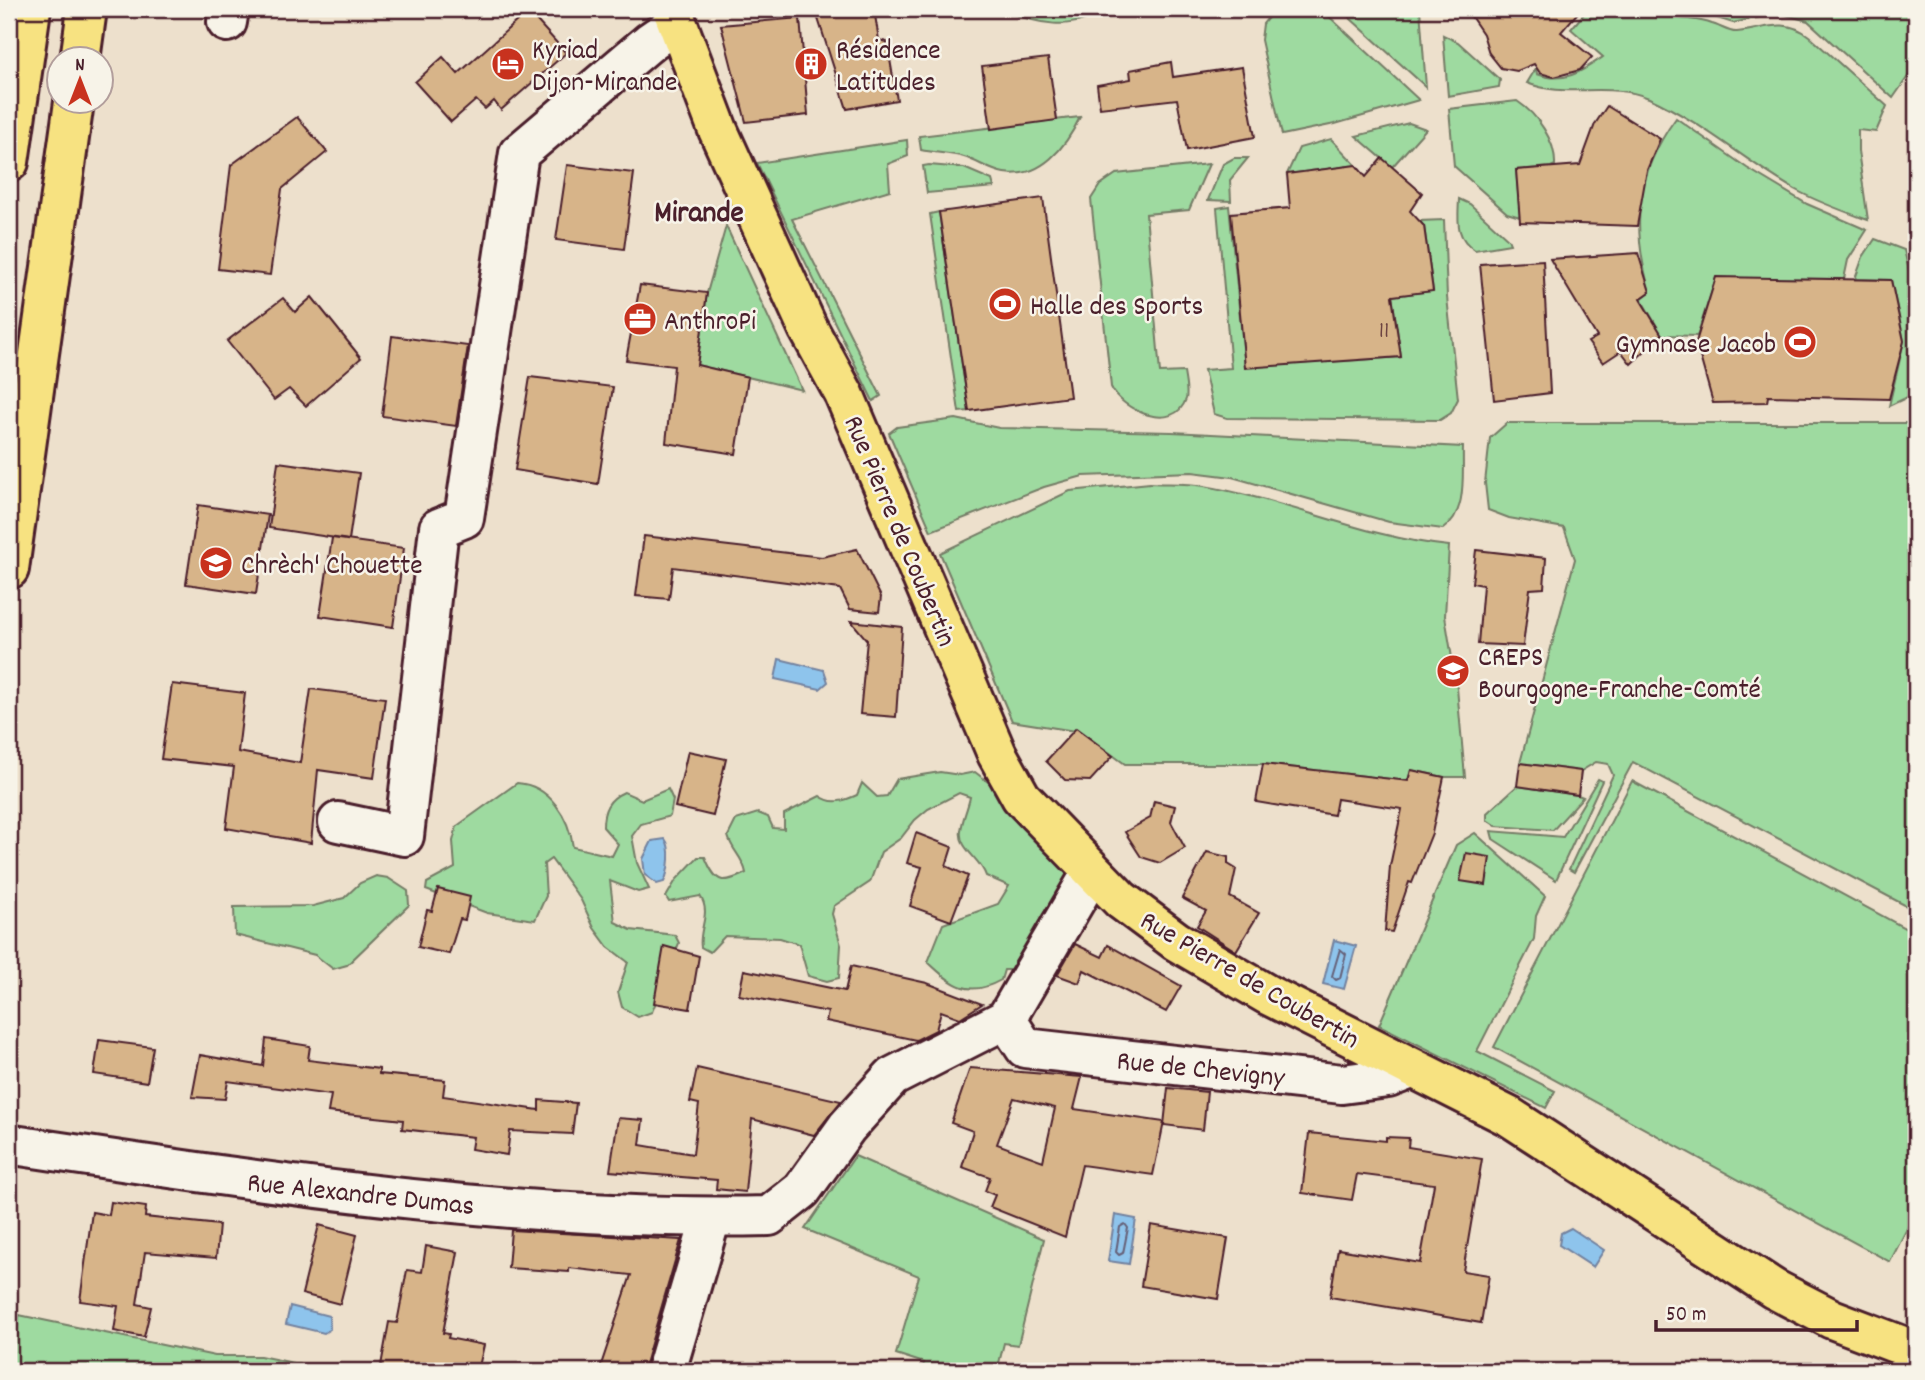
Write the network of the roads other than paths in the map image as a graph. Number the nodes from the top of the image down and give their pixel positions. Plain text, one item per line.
1 (31, 9) edge
2 (87, 9) edge
3 (675, 16) edge
4 (82, 46) edge
5 (72, 116) edge
6 (9, 162) edge
7 (9, 569) edge
8 (338, 822) dead end
9 (1093, 872) junction
10 (1006, 1019) junction
11 (1411, 1069) junction
12 (14, 1145) dead end
13 (710, 1218) junction
14 (1916, 1351) edge
15 (666, 1371) edge

1 - 6 main road
2 - 4 main road
3 - 8 street, Rue Pierre de Coubertin
3 - 9 main road, Rue Pierre de Coubertin
5 - 7 main road
9 - 10 street
9 - 11 main road, Rue Pierre de Coubertin
10 - 11 street, Rue de Chevigny
10 - 13 street, Rue Alexandre Dumas
11 - 14 main road, Rue Pierre de Coubertin
12 - 13 street, Rue Alexandre Dumas
13 - 15 street

